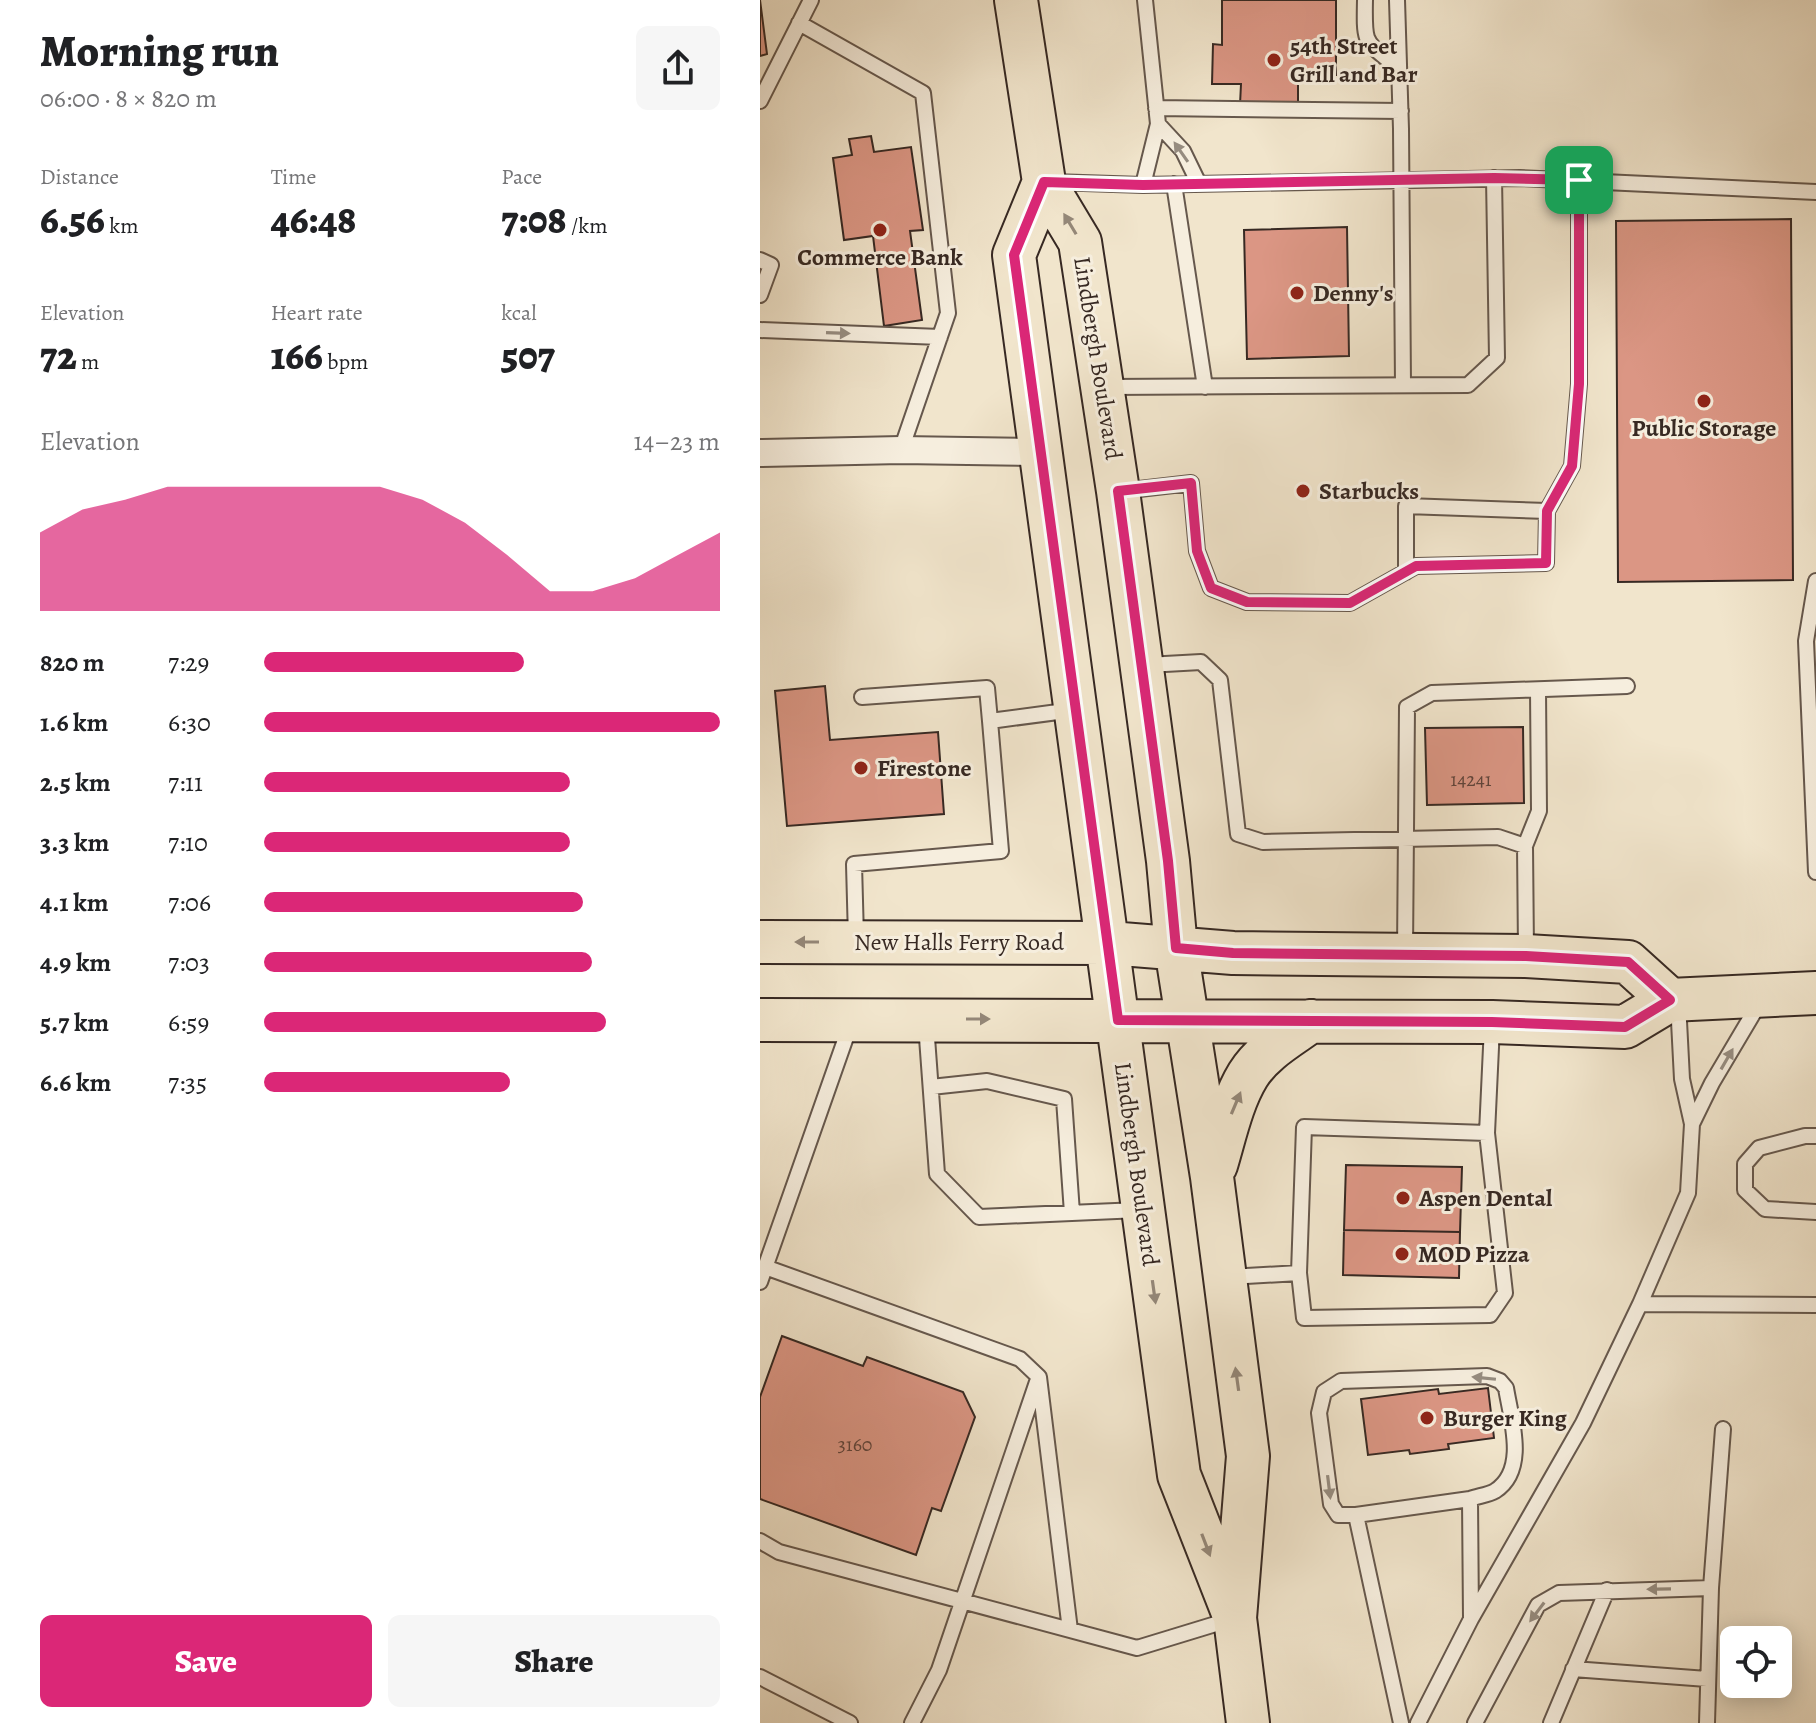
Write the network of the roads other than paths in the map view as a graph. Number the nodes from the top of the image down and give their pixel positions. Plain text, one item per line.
1 (811, 0) edge
2 (1016, 0) edge
3 (1145, 0) edge
4 (1365, 0) edge
5 (1397, 0) edge
6 (799, 23) junction
7 (1399, 69) junction
8 (760, 101) edge
9 (1156, 108) junction
10 (1401, 111) junction
11 (1158, 124) junction
12 (1494, 178) junction
13 (1400, 180) junction
14 (1579, 180) junction
15 (1044, 182) junction
16 (1174, 184) junction
17 (1199, 184) junction
18 (1143, 185) junction
19 (1816, 192) edge
20 (760, 260) edge
21 (760, 295) edge
22 (760, 330) edge
23 (940, 337) junction
24 (1403, 385) junction
25 (1102, 387) junction
26 (1205, 387) junction
27 (901, 450) junction
28 (1041, 452) junction
29 (760, 453) edge
30 (1118, 491) junction
31 (1547, 511) junction
32 (1406, 572) junction
33 (1816, 581) edge
34 (1141, 666) junction
35 (1627, 686) dead end
36 (1538, 690) junction
37 (862, 697) dead end
38 (1076, 710) junction
39 (990, 721) junction
40 (1407, 839) junction
41 (1525, 846) junction
42 (1816, 872) edge
43 (760, 942) edge
44 (856, 942) junction
45 (1109, 943) junction
46 (1176, 948) junction
47 (1404, 956) junction
48 (1526, 956) junction
49 (1816, 993) edge
50 (1764, 995) junction
51 (1674, 999) junction
52 (852, 1019) junction
53 (926, 1019) junction
54 (760, 1020) edge
55 (1118, 1020) junction
56 (1188, 1020) junction
57 (1311, 1021) junction
58 (1492, 1022) junction
59 (931, 1087) junction
60 (1692, 1124) junction
61 (1487, 1133) junction
62 (1816, 1136) edge
63 (1212, 1177) junction
64 (1143, 1210) junction
65 (1816, 1212) edge
66 (1072, 1213) junction
67 (1299, 1273) junction
68 (762, 1274) edge
69 (1224, 1277) junction
70 (1640, 1304) junction
71 (1816, 1305) edge
72 (1039, 1377) junction
73 (1723, 1429) dead end
74 (1470, 1499) junction
75 (1356, 1515) junction
76 (760, 1541) edge
77 (1711, 1588) junction
78 (1607, 1590) junction
79 (963, 1601) junction
80 (1235, 1618) junction
81 (1471, 1619) junction
82 (1070, 1630) junction
83 (1573, 1669) junction
84 (760, 1677) edge
85 (1707, 1679) junction
86 (850, 1723) edge
87 (912, 1723) edge
88 (1248, 1723) edge
89 (1401, 1723) edge
90 (1418, 1723) edge
91 (1475, 1723) edge
92 (1551, 1723) edge
93 (1707, 1723) edge

1 - 6 lane
2 - 15 main road, Lindbergh Boulevard
3 - 9 lane
4 - 7 lane
5 - 7 lane
6 - 8 lane
6 - 23 lane
7 - 10 lane
9 - 10 lane
9 - 11 lane
10 - 13 lane
17 -> 11 lane
11 - 18 lane
12 - 13 lane
12 - 14 lane
12 - 24 lane
13 - 17 lane
13 - 24 lane
14 - 19 lane
14 - 31 lane
15 - 18 lane
25 -> 15 main road, Lindbergh Boulevard
15 - 28 main road, Lindbergh Boulevard
16 - 17 lane
16 - 18 lane
16 - 26 lane
20 - 21 lane
22 -> 23 lane
23 - 27 lane
24 - 26 lane
25 - 26 lane
25 - 30 main road, Lindbergh Boulevard
27 - 28 street
27 - 29 street
28 - 38 main road, Lindbergh Boulevard
30 - 32 lane
30 - 34 main road, Lindbergh Boulevard
31 - 32 lane
31 - 32 lane
33 - 42 lane
34 - 40 lane
34 - 46 main road, Lindbergh Boulevard
35 - 36 lane
36 - 40 lane
36 - 41 lane
37 - 39 lane
38 - 39 lane
38 - 45 main road, Lindbergh Boulevard
39 - 44 lane
40 - 41 lane
40 - 47 lane
41 - 48 lane
44 -> 43 main road, New Halls Ferry Road
44 - 45 main road, New Halls Ferry Road
45 - 46 main road, New Halls Ferry Road
45 - 55 main road, Lindbergh Boulevard
46 - 47 main road, New Halls Ferry Road
46 - 56 main road, Lindbergh Boulevard
47 - 48 main road, New Halls Ferry Road
48 - 51 main road, New Halls Ferry Road
49 - 50 main road
50 - 51 main road
60 -> 50 lane
51 - 58 main road
51 - 60 lane
52 - 53 main road
52 - 54 main road
52 - 68 lane
53 -> 55 main road
53 - 59 lane
55 - 56 main road
55 - 64 main road, Lindbergh Boulevard
56 - 57 main road
56 - 63 main road, Lindbergh Boulevard
57 - 58 main road
63 -> 57 main road
58 - 61 lane
59 - 66 lane
59 - 66 lane
60 - 70 lane
61 - 67 lane
61 - 67 lane
62 - 65 lane
63 - 69 main road, Lindbergh Boulevard
64 - 66 lane
64 -> 80 main road, Lindbergh Boulevard
67 - 69 lane
68 - 72 lane
80 -> 69 main road, Lindbergh Boulevard
70 - 71 lane
70 - 81 lane
72 - 79 lane
72 - 82 lane
73 - 77 lane
74 - 75 lane
74 -> 75 lane
74 - 81 lane
75 - 89 lane
76 - 79 lane
77 -> 78 lane
77 - 85 lane
78 - 83 lane
78 -> 91 lane
79 - 82 lane
79 - 87 lane
80 - 82 lane
80 - 88 main road, Lindbergh Boulevard
81 - 90 lane
83 - 85 lane
83 - 92 lane
84 - 86 lane
85 - 93 lane

